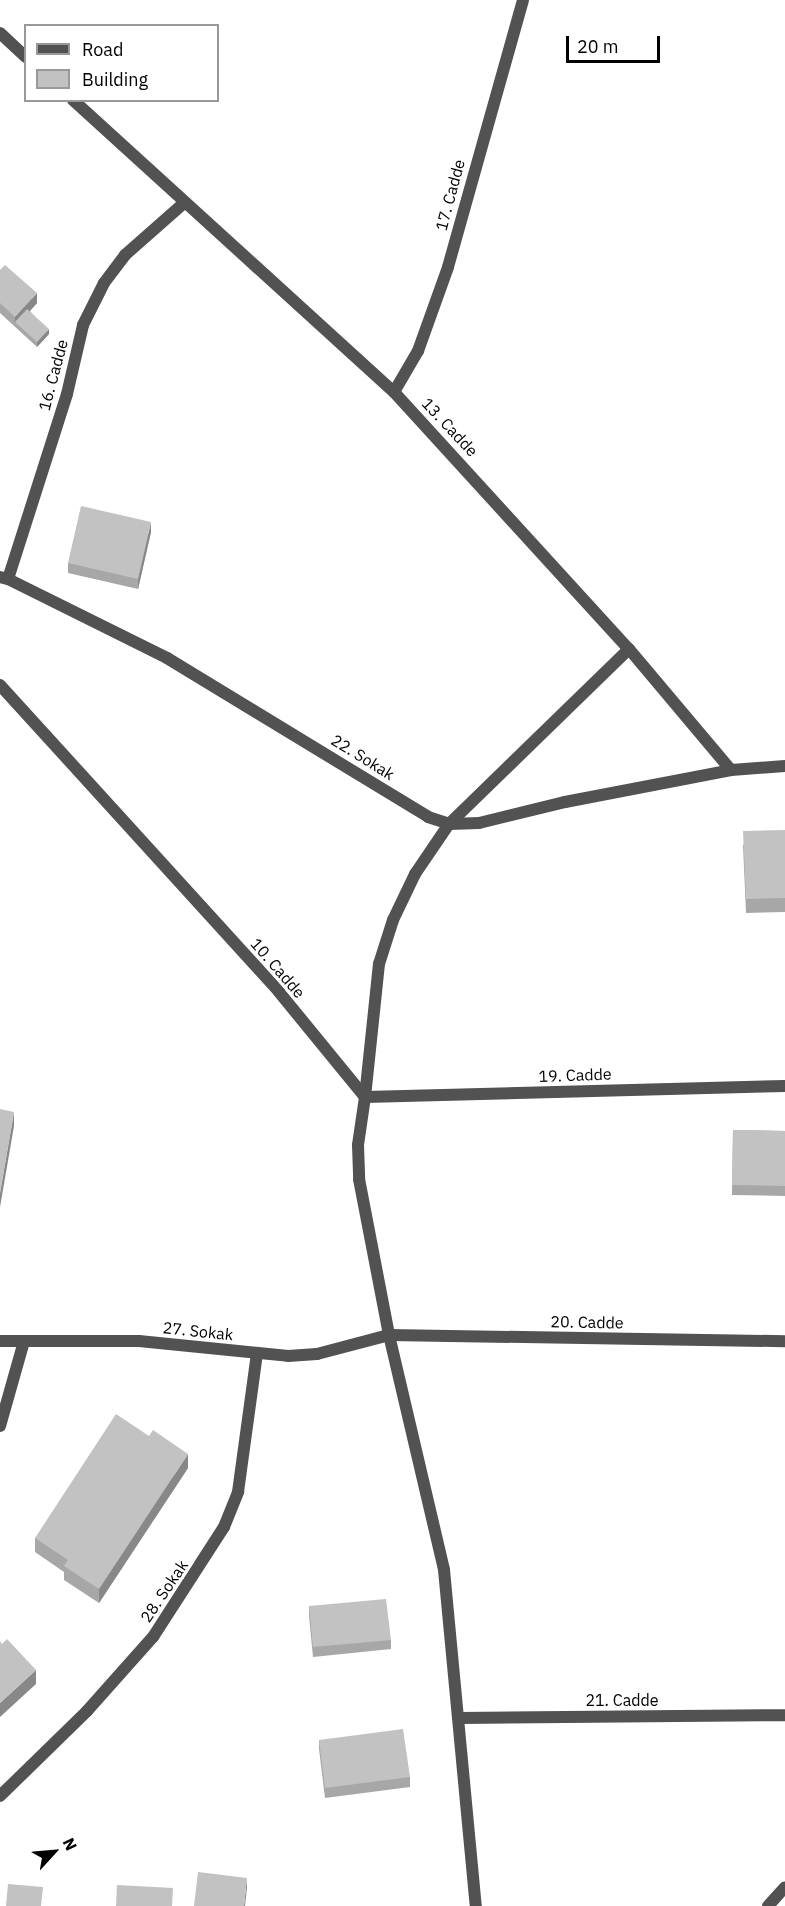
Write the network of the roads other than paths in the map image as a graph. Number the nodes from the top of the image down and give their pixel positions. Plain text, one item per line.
1 (523, 0) edge
2 (0, 33) edge
3 (24, 55) edge
4 (75, 102) edge
5 (184, 203) junction
6 (394, 392) junction
7 (4, 578) edge
8 (629, 649) junction
9 (0, 685) edge
10 (785, 766) edge
11 (731, 770) junction
12 (448, 824) junction
13 (785, 1086) edge
14 (365, 1097) junction
15 (389, 1335) junction
16 (0, 1341) edge
17 (24, 1341) junction
18 (785, 1341) edge
19 (257, 1354) junction
20 (0, 1426) edge
21 (785, 1715) edge
22 (460, 1718) junction
23 (0, 1796) edge
24 (785, 1887) edge
25 (476, 1906) edge
26 (768, 1906) edge

1 - 6 street, 17. Cadde
2 - 3 street
4 - 5 street, 13. Cadde
5 - 6 street, 13. Cadde
5 - 7 street, 16. Cadde
6 - 8 street, 13. Cadde
7 - 12 street, 22. Sokak
8 - 11 street, 13. Cadde
8 - 12 street
9 - 14 street, 10. Cadde
10 - 11 street
11 - 12 street, 22. Sokak
12 - 14 street
13 - 14 street, 19. Cadde
14 - 15 street
15 - 18 street, 20. Cadde
15 - 19 street, 27. Sokak
15 - 22 street
16 - 17 street, 27. Sokak
17 - 19 street, 27. Sokak
17 - 20 street
19 - 23 street, 28. Sokak
21 - 22 street, 21. Cadde
22 - 25 street
24 - 26 street

